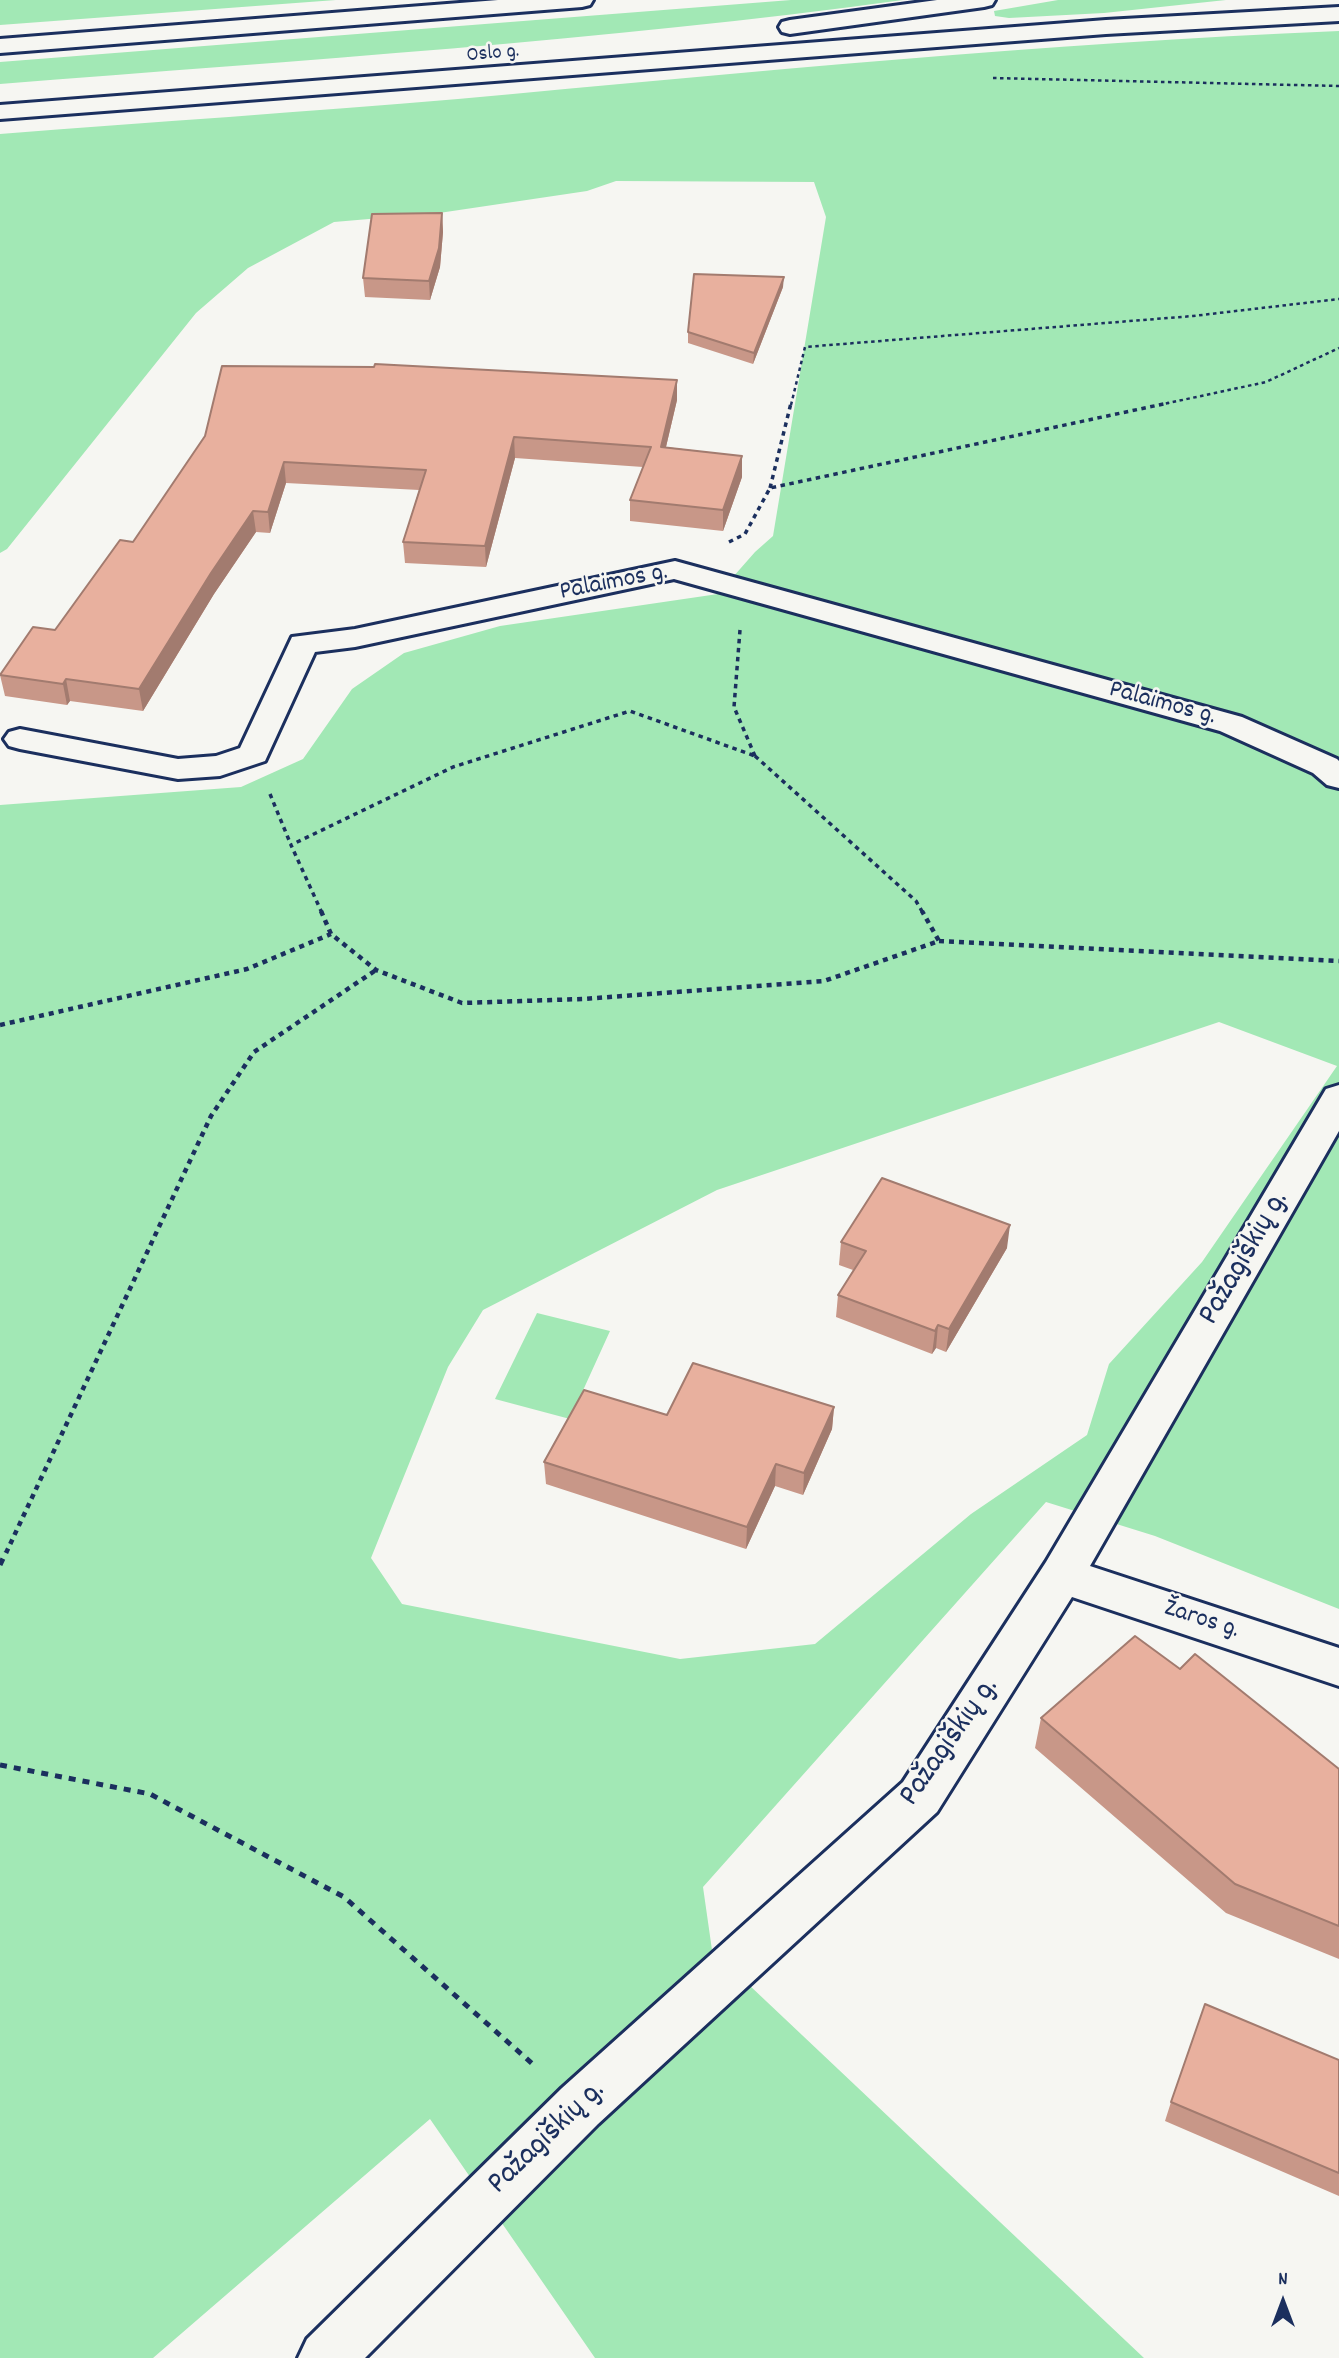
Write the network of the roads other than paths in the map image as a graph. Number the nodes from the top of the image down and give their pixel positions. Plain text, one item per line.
1 (582, 0) edge
2 (984, 0) edge
3 (1339, 14) edge
4 (0, 46) edge
5 (0, 96) edge
6 (0, 112) edge
7 (20, 739) dead end
8 (1339, 778) edge
9 (1339, 1098) edge
10 (1062, 1575) junction
11 (1339, 1667) edge
12 (326, 2358) edge

1 - 4 main road, Oslo g.
2 - 5 main road, Oslo g.
3 - 6 main road
7 - 8 main road, Palaimos g.
9 - 10 main road, Pažagiškių g.
10 - 11 main road, Žaros g.
10 - 12 main road, Pažagiškių g.

